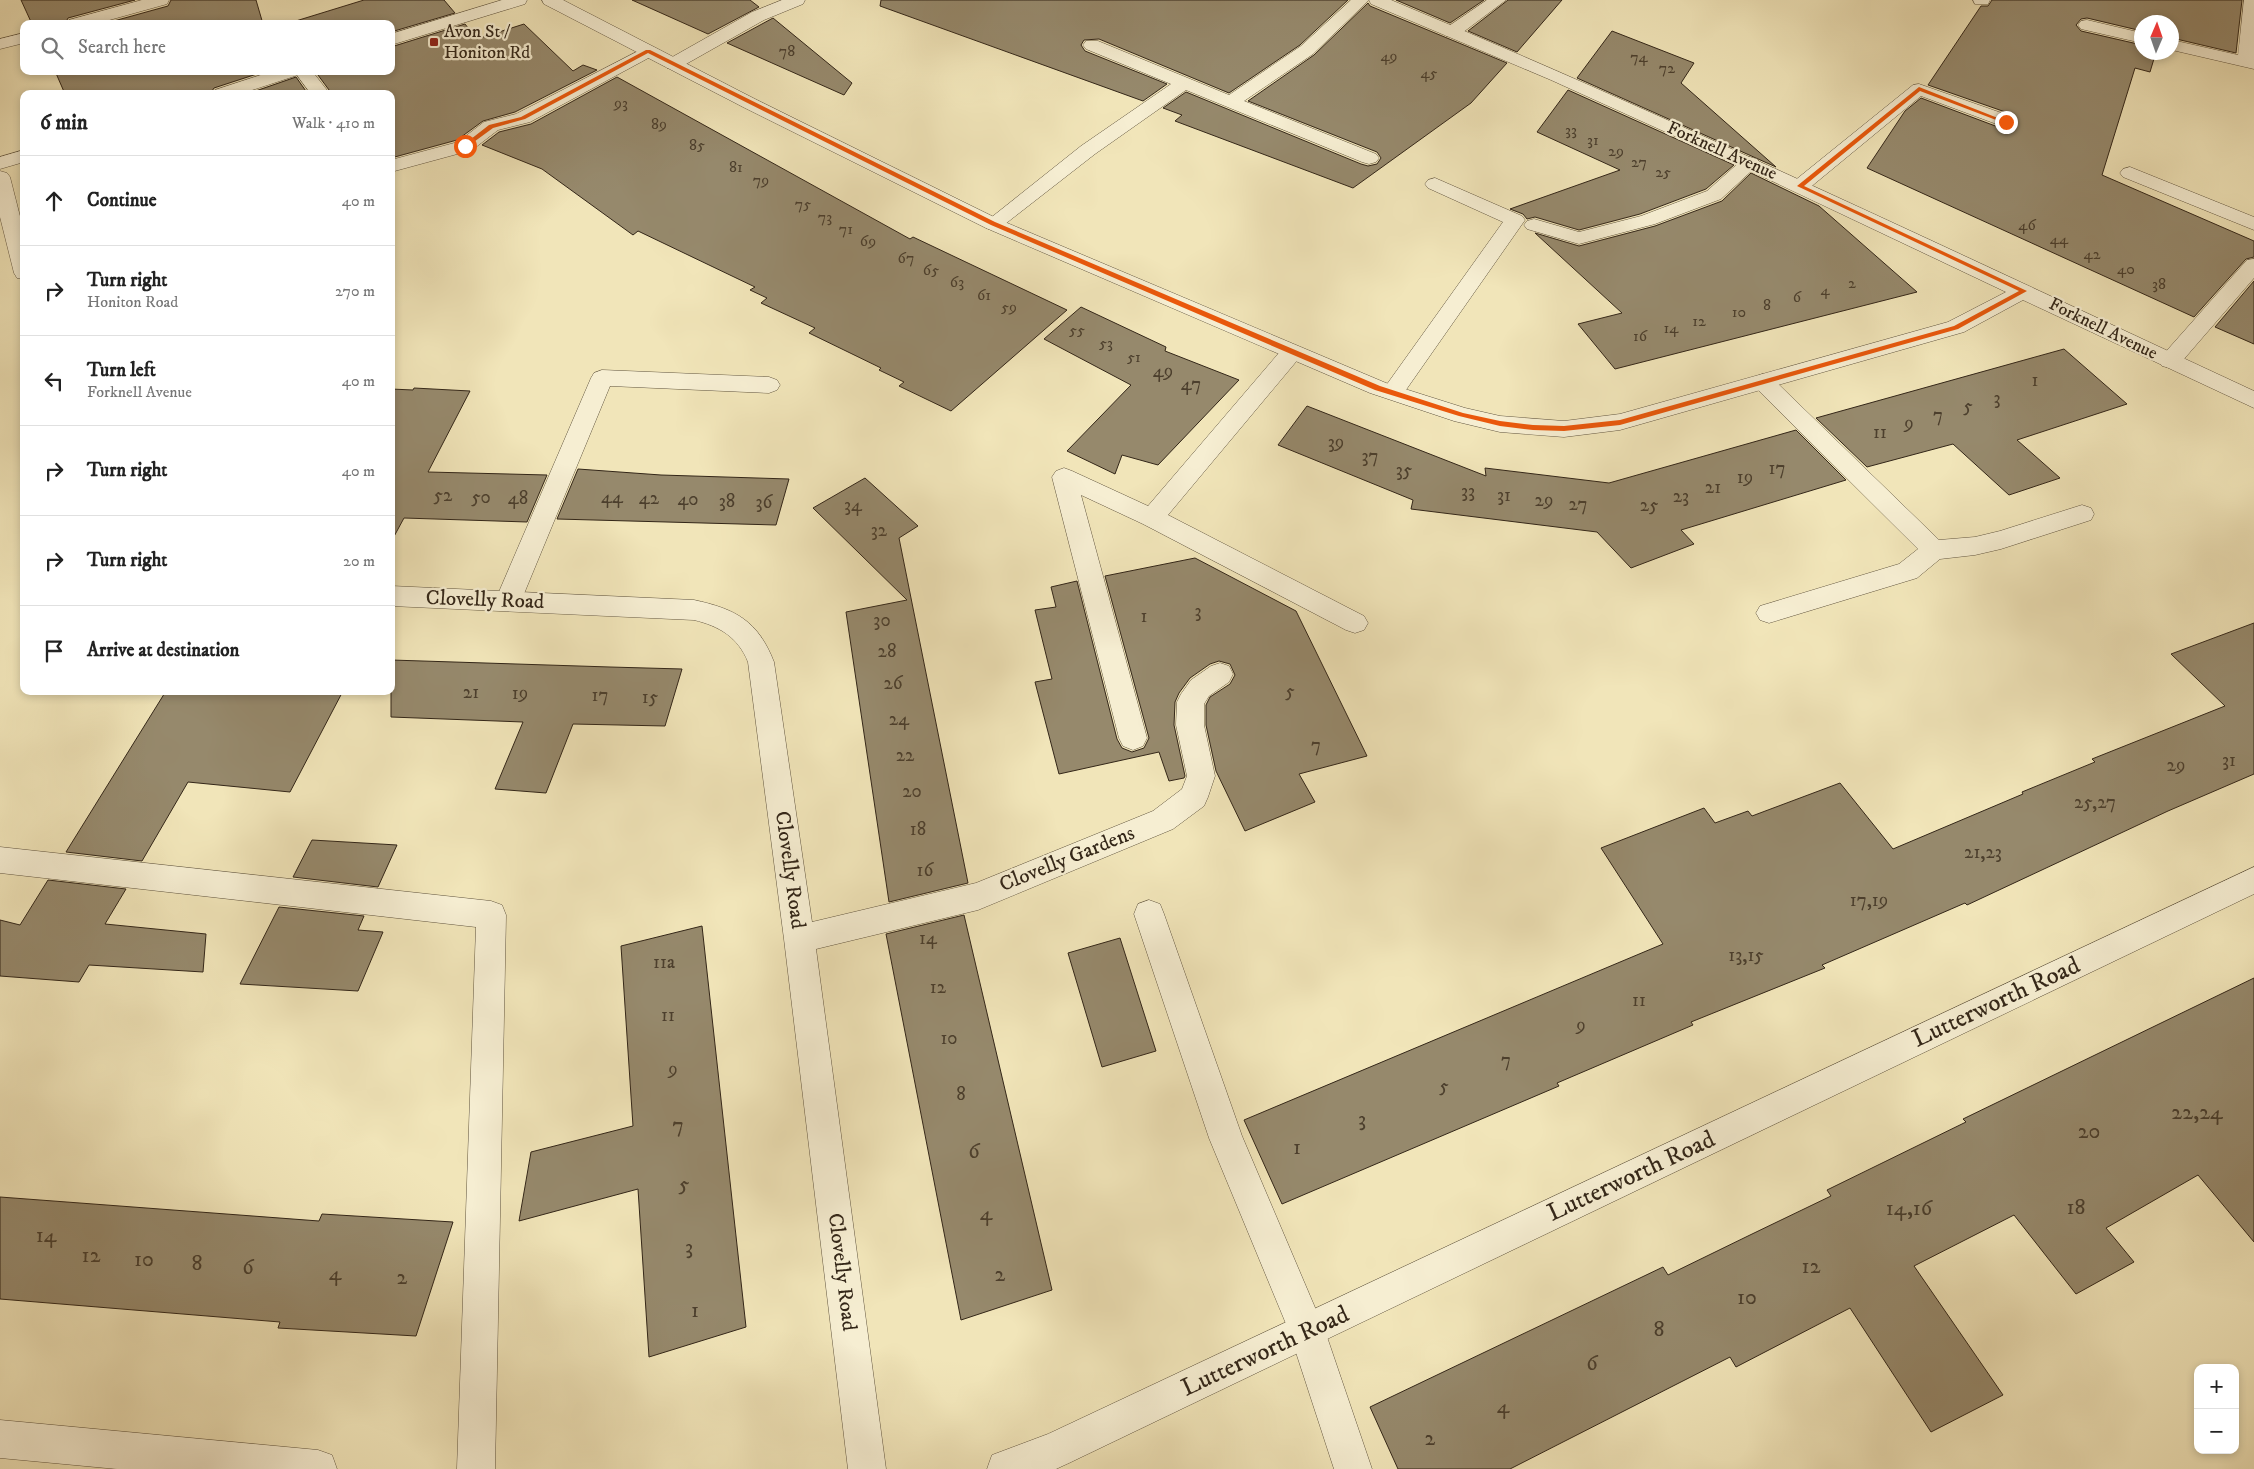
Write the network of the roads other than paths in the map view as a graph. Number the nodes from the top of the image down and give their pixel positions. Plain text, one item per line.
1 (161, 0) edge
2 (519, 0) edge
3 (550, 0) edge
4 (796, 0) edge
5 (1361, 0) edge
6 (1377, 0) edge
7 (1498, 0) edge
8 (2252, 0) edge
9 (89, 20) edge
10 (2087, 25) dead end
11 (1452, 32) junction
12 (2134, 36) edge
13 (20, 39) edge
14 (395, 39) edge
15 (0, 44) edge
16 (1092, 45) dead end
17 (2179, 47) edge
18 (648, 51) junction
19 (2250, 63) edge
20 (673, 64) junction
21 (280, 75) edge
22 (306, 75) edge
23 (1184, 83) junction
24 (233, 90) edge
25 (318, 90) edge
26 (1231, 102) junction
27 (2006, 122) dead end
28 (20, 157) edge
29 (1369, 158) dead end
30 (0, 163) edge
31 (1750, 163) junction
32 (395, 165) edge
33 (2130, 173) dead end
34 (0, 177) edge
35 (1435, 184) dead end
36 (1800, 186) junction
37 (993, 224) junction
38 (2254, 224) edge
39 (1534, 225) dead end
40 (20, 257) edge
41 (2254, 265) edge
42 (2024, 291) junction
43 (1292, 352) junction
44 (2170, 361) junction
45 (1763, 382) junction
46 (769, 385) dead end
47 (1393, 392) junction
48 (2254, 400) edge
49 (2082, 514) dead end
50 (1152, 518) junction
51 (1934, 550) junction
52 (395, 596) edge
53 (508, 601) junction
54 (1770, 613) dead end
55 (1355, 623) dead end
56 (1220, 674) dead end
57 (1132, 738) dead end
58 (0, 860) edge
59 (2254, 880) edge
60 (1149, 914) dead end
61 (799, 940) junction
62 (1307, 1331) junction
63 (0, 1439) edge
64 (318, 1469) edge
65 (476, 1469) edge
66 (867, 1469) edge
67 (1006, 1469) edge
68 (1353, 1469) edge

1 - 9 street
2 - 14 street
3 - 18 street
4 - 20 street
5 - 26 street
6 - 11 street, Forknell Avenue
7 - 11 street
8 - 19 street
10 - 12 street
11 - 31 street, Forknell Avenue
13 - 15 street
16 - 23 street
17 - 19 street
18 - 20 street
18 - 32 street
20 - 37 street
21 - 24 street
22 - 25 street
23 - 26 street
23 - 37 street
26 - 29 street
27 - 36 street
28 - 30 street
31 - 36 street, Forknell Avenue
31 - 39 street
33 - 38 street
34 - 40 street
35 - 47 street
36 - 42 street, Forknell Avenue
37 - 43 street
41 - 44 street
42 - 44 street, Forknell Avenue
42 - 45 street
43 - 47 street
43 - 50 street
44 - 48 street, Forknell Avenue
45 - 47 street
45 - 51 street
46 - 53 street
49 - 51 street
50 - 55 street
50 - 57 street
51 - 54 street
52 - 53 street, Clovelly Road
53 - 61 street, Clovelly Road
56 - 61 street, Clovelly Gardens
58 - 65 street
59 - 62 street, Lutterworth Road
60 - 62 street
61 - 66 street, Clovelly Road
62 - 67 street, Lutterworth Road
62 - 68 street
63 - 64 street

